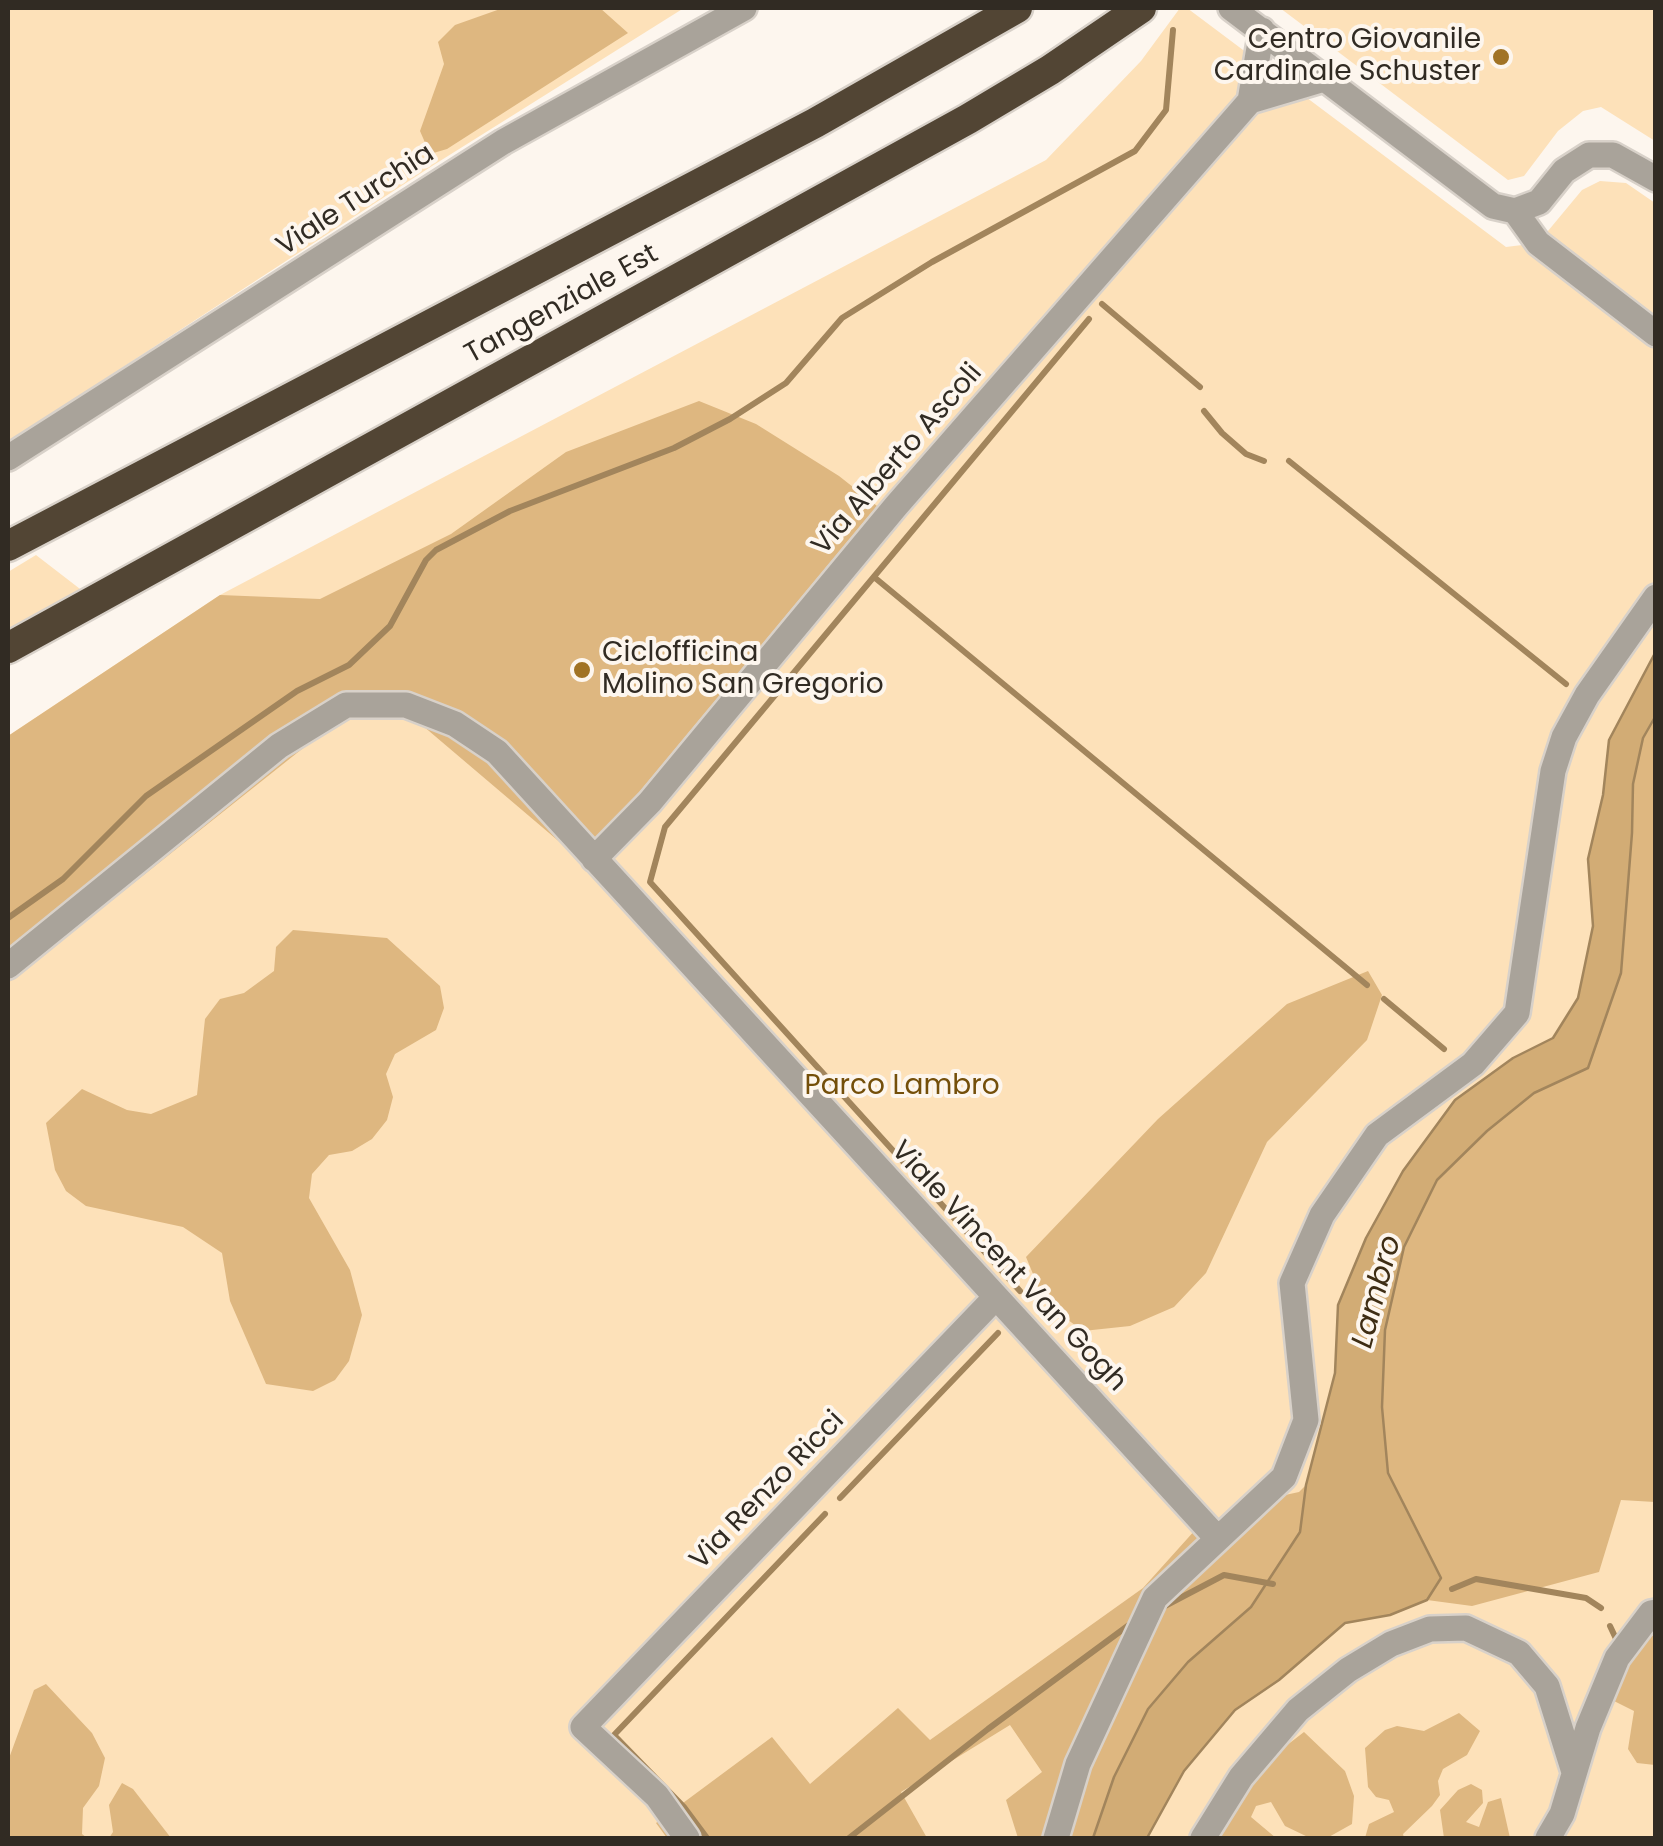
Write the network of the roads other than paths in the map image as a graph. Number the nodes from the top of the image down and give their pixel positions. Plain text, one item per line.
1 (744, 8) edge
2 (1016, 8) edge
3 (1141, 8) edge
4 (1231, 8) edge
5 (1262, 30) junction
6 (1324, 79) junction
7 (1250, 101) junction
8 (1656, 179) edge
9 (1515, 211) junction
10 (1656, 334) edge
11 (8, 458) edge
12 (8, 546) edge
13 (1656, 596) edge
14 (8, 648) edge
15 (594, 859) junction
16 (8, 966) edge
17 (996, 1298) junction
18 (1216, 1538) junction
19 (1656, 1612) edge
20 (1574, 1772) junction
21 (688, 1838) edge
22 (1056, 1838) edge
23 (1203, 1838) edge
24 (1548, 1838) edge

1 - 11 street, Viale Turchia
2 - 12 highway, Tangenziale Est
3 - 14 highway, Tangenziale Est
4 - 5 street
5 - 6 street
5 - 7 street
6 - 7 street
6 - 9 street
7 - 15 street, Via Alberto Ascoli
8 - 9 street
9 - 10 street
13 - 18 street
15 - 16 street, Viale Vincent Van Gogh
15 - 17 street, Viale Vincent Van Gogh
17 - 18 street, Viale Vincent Van Gogh
17 - 21 street, Via Renzo Ricci
18 - 22 street
19 - 20 street
20 - 23 street
20 - 24 street

